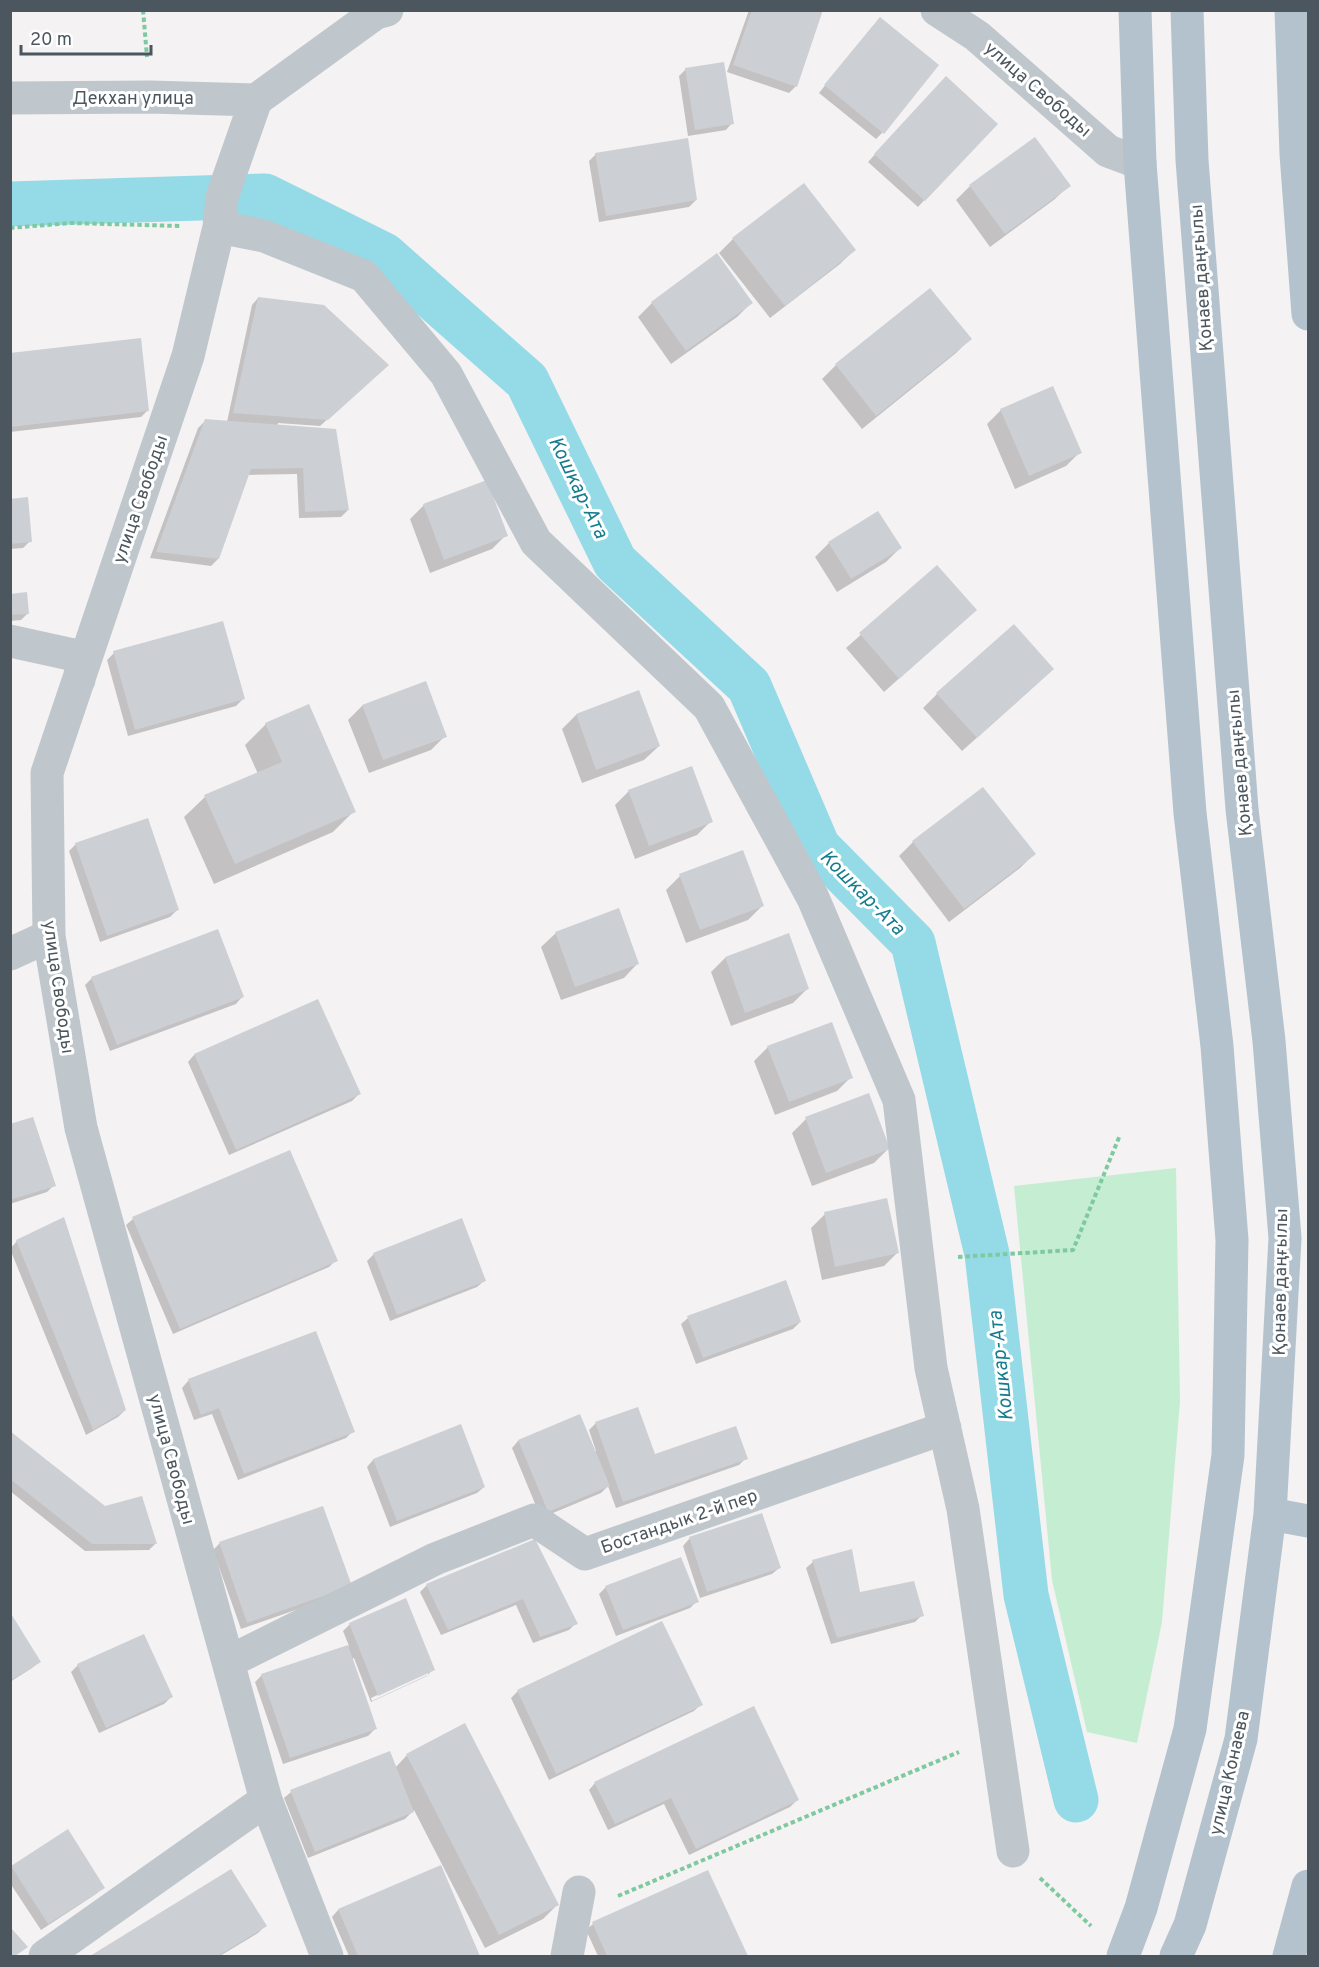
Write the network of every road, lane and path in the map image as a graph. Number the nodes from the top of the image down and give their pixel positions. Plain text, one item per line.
1 (143, 10) edge
2 (387, 10) edge
3 (937, 10) edge
4 (1135, 10) edge
5 (1187, 10) edge
6 (1291, 10) edge
7 (150, 97) junction
8 (10, 98) edge
9 (256, 100) junction
10 (1140, 163) junction
11 (219, 227) junction
12 (10, 228) edge
13 (1308, 314) edge
14 (10, 641) edge
15 (79, 680) junction
16 (49, 936) junction
17 (10, 954) edge
18 (1120, 1135) dead end
19 (962, 1257) dead end
20 (945, 1428) junction
21 (1270, 1514) junction
22 (1308, 1521) edge
23 (228, 1662) junction
24 (996, 1736) junction
25 (266, 1800) junction
26 (1012, 1851) joint
27 (1308, 1886) edge
28 (577, 1904) joint
29 (1096, 1931) dead end
30 (45, 1956) edge
31 (327, 1956) edge
32 (567, 1956) edge
33 (1124, 1956) edge
34 (1176, 1956) edge
35 (1289, 1956) edge

1 - 7 path
2 - 9 street
3 - 10 street, улица Свободы
4 - 10 main road
5 - 21 main road, Қонаев даңғылы
6 - 13 main road
7 - 8 street, Декхан улица
7 - 9 street, Декхан улица
9 - 11 street, улица Свободы
10 - 33 main road
11 - 12 path
11 - 15 street, улица Свободы
11 - 20 street
14 - 15 street
15 - 16 street, улица Свободы
16 - 17 street
16 - 23 street, улица Свободы
18 - 19 path
20 - 23 street, Бостандык 2-й пер
20 - 24 street
21 - 22 main road
21 - 34 main road, улица Конаева
23 - 25 street, улица Свободы
24 - 26 street
24 - 28 path
25 - 30 street
25 - 31 street, улица Свободы
26 - 29 path
27 - 35 main road
28 - 32 street

